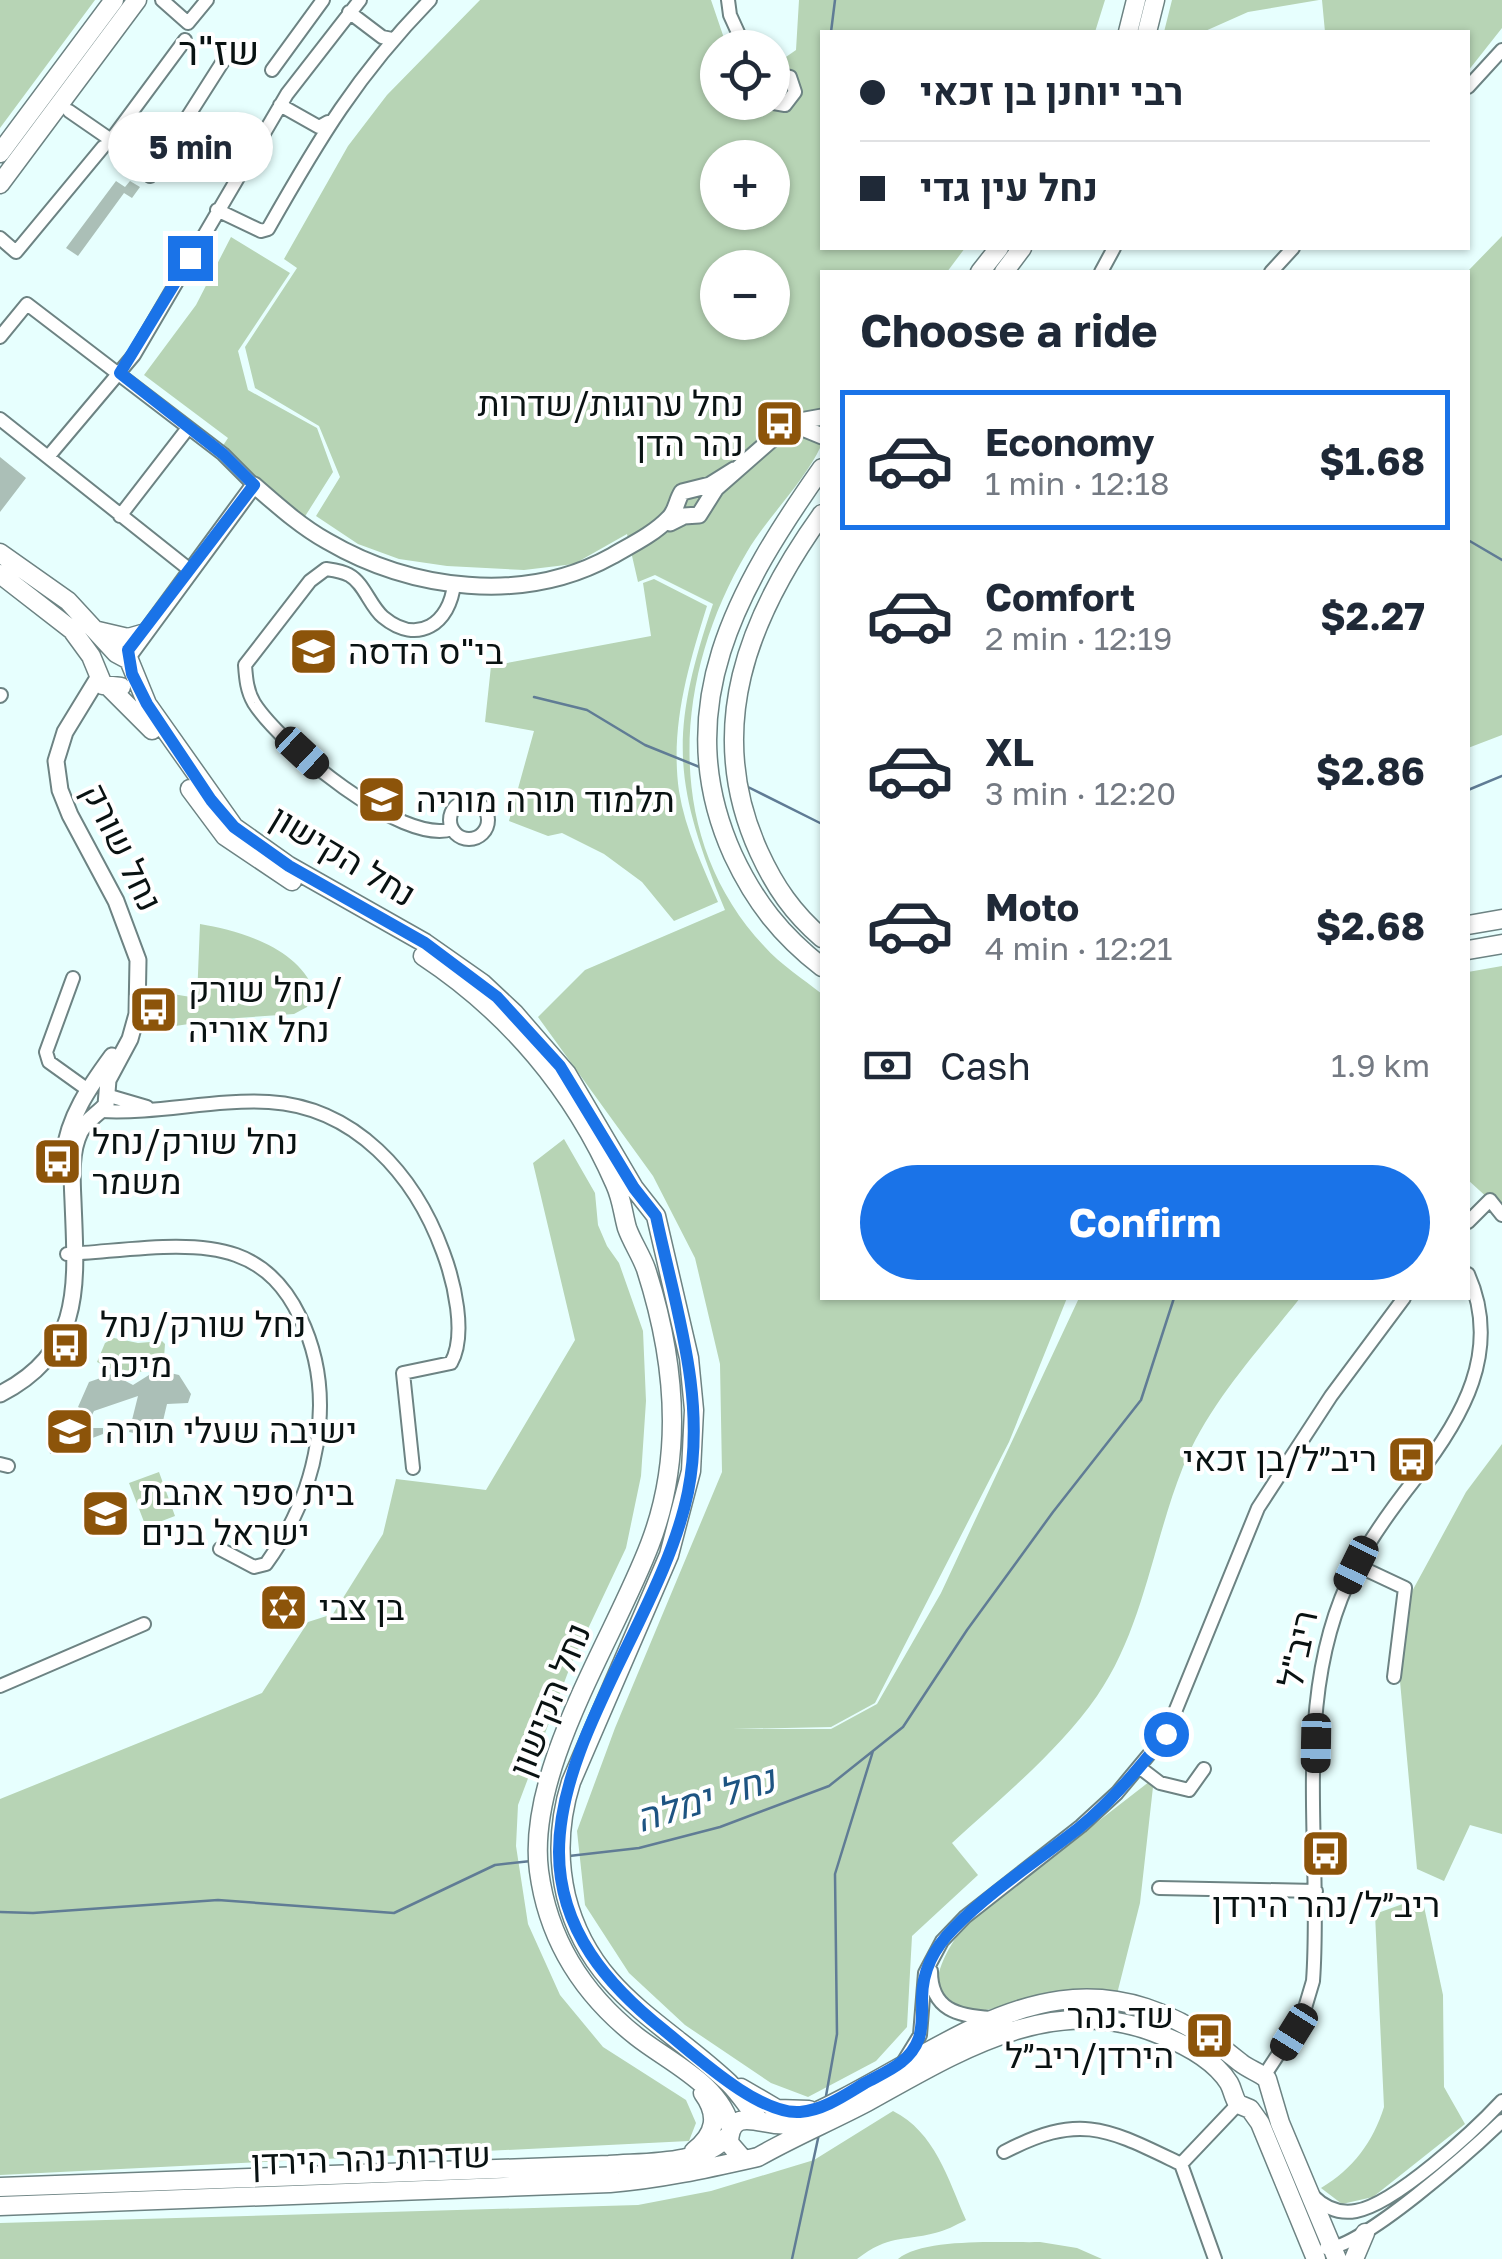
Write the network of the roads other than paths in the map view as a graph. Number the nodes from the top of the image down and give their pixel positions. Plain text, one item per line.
1 (114, 0) edge
2 (137, 0) edge
3 (162, 0) edge
4 (207, 0) edge
5 (323, 0) edge
6 (360, 0) edge
7 (430, 0) edge
8 (728, 0) edge
9 (1136, 0) edge
10 (1155, 0) edge
11 (349, 12) junction
12 (737, 30) edge
13 (1128, 30) edge
14 (1148, 30) edge
15 (392, 39) junction
16 (185, 40) dead end
17 (1502, 50) edge
18 (227, 55) dead end
19 (272, 70) dead end
20 (1470, 86) edge
21 (280, 105) junction
22 (69, 110) dead end
23 (328, 122) junction
24 (102, 146) dead end
25 (0, 153) edge
26 (150, 176) dead end
27 (0, 184) edge
28 (217, 210) junction
29 (0, 238) edge
30 (997, 250) edge
31 (1291, 250) edge
32 (982, 270) edge
33 (1272, 270) edge
34 (0, 337) edge
35 (120, 373) junction
36 (820, 417) edge
37 (0, 419) edge
38 (188, 428) junction
39 (781, 431) junction
40 (820, 435) edge
41 (48, 456) junction
42 (820, 471) edge
43 (254, 485) junction
44 (699, 496) junction
45 (680, 511) junction
46 (120, 516) junction
47 (820, 517) edge
48 (0, 553) edge
49 (190, 570) junction
50 (0, 574) edge
51 (454, 584) junction
52 (98, 631) junction
53 (142, 634) junction
54 (125, 662) junction
55 (103, 681) junction
56 (452, 828) dead end
57 (1502, 919) edge
58 (1470, 925) edge
59 (820, 936) edge
60 (1502, 944) edge
61 (1470, 950) edge
62 (820, 965) edge
63 (72, 978) dead end
64 (96, 1098) junction
65 (1502, 1215) edge
66 (1471, 1218) edge
67 (655, 1221) junction
68 (629, 1228) junction
69 (71, 1254) junction
70 (1470, 1276) edge
71 (1403, 1300) edge
72 (0, 1390) edge
73 (413, 1468) dead end
74 (220, 1549) dead end
75 (1356, 1565) junction
76 (144, 1624) dead end
77 (1394, 1677) dead end
78 (0, 1686) edge
79 (1139, 1768) junction
80 (1204, 1769) dead end
81 (1159, 1888) dead end
82 (1316, 1892) junction
83 (942, 1941) junction
84 (990, 2018) junction
85 (904, 2062) junction
86 (695, 2068) junction
87 (1262, 2079) junction
88 (1240, 2100) junction
89 (1502, 2101) edge
90 (824, 2107) junction
91 (1502, 2121) edge
92 (761, 2122) junction
93 (729, 2133) junction
94 (1004, 2152) dead end
95 (762, 2154) junction
96 (682, 2157) junction
97 (742, 2158) junction
98 (1181, 2164) junction
99 (0, 2187) edge
100 (1306, 2189) junction
101 (0, 2206) edge
102 (1364, 2233) junction
103 (1328, 2256) edge
104 (1215, 2259) edge
105 (1354, 2259) edge

1 - 25 main road
2 - 27 main road
3 - 4 street
5 - 19 street
6 - 11 street
7 - 15 street
8 - 12 street
9 - 13 main road
10 - 14 main road
11 - 15 street
11 - 21 street
15 - 23 street
16 - 22 street
17 - 20 street
18 - 26 street
21 - 23 street
21 - 28 street
23 - 28 street
24 - 29 street
28 - 35 street
30 - 32 main road
31 - 33 street
34 - 35 street
35 - 38 street
35 - 41 street
36 - 39 street
37 - 41 street
38 - 43 street
38 - 46 street
39 - 40 street
39 - 44 street
41 - 46 street
42 - 62 main road
43 - 49 street
43 - 51 street
44 - 45 street
44 - 45 street
45 - 51 street
46 - 49 street
47 - 59 main road
48 - 52 main road, נחל הקישון
49 - 53 street
50 - 55 main road, נחל הקישון
51 - 56 street
52 - 53 main road
52 - 54 main road, נחל הקישון
53 - 54 street
54 - 55 main road
54 - 55 main road
54 - 67 main road, נחל הקישון
55 - 64 street, נחל שורק
55 - 68 main road, נחל הקישון
57 - 58 main road
60 - 61 main road
63 - 64 street
64 - 69 street, נחל שורק
64 - 73 street
65 - 66 street
67 - 68 main road
67 - 68 main road
67 - 86 main road, נחל הקישון
68 - 86 main road, נחל הקישון
69 - 72 street, נחל שורק
69 - 74 street
70 - 75 street, ריב"ל
71 - 79 street
75 - 77 street
75 - 82 street, ריב"ל
76 - 78 street
79 - 80 street
79 - 83 street
81 - 82 street
82 - 87 street, ריב"ל
83 - 84 street
83 - 85 street
84 - 85 main road
84 - 87 main road
85 - 90 main road
86 - 90 main road
86 - 92 main road
86 - 93 main road, נחל הקישון
86 - 96 main road
87 - 88 main road
87 - 88 main road
87 - 100 main road
88 - 95 main road
88 - 98 street
88 - 103 main road
89 - 100 street
90 - 92 main road
91 - 102 street
92 - 93 main road
92 - 95 main road
93 - 96 main road, שדרות נהר הירדן
93 - 97 main road
94 - 98 street
95 - 97 main road
96 - 99 main road, שדרות נהר הירדן
97 - 101 main road, שדרות נהר הירדן
98 - 104 street
100 - 103 main road
102 - 103 street
102 - 105 main road

